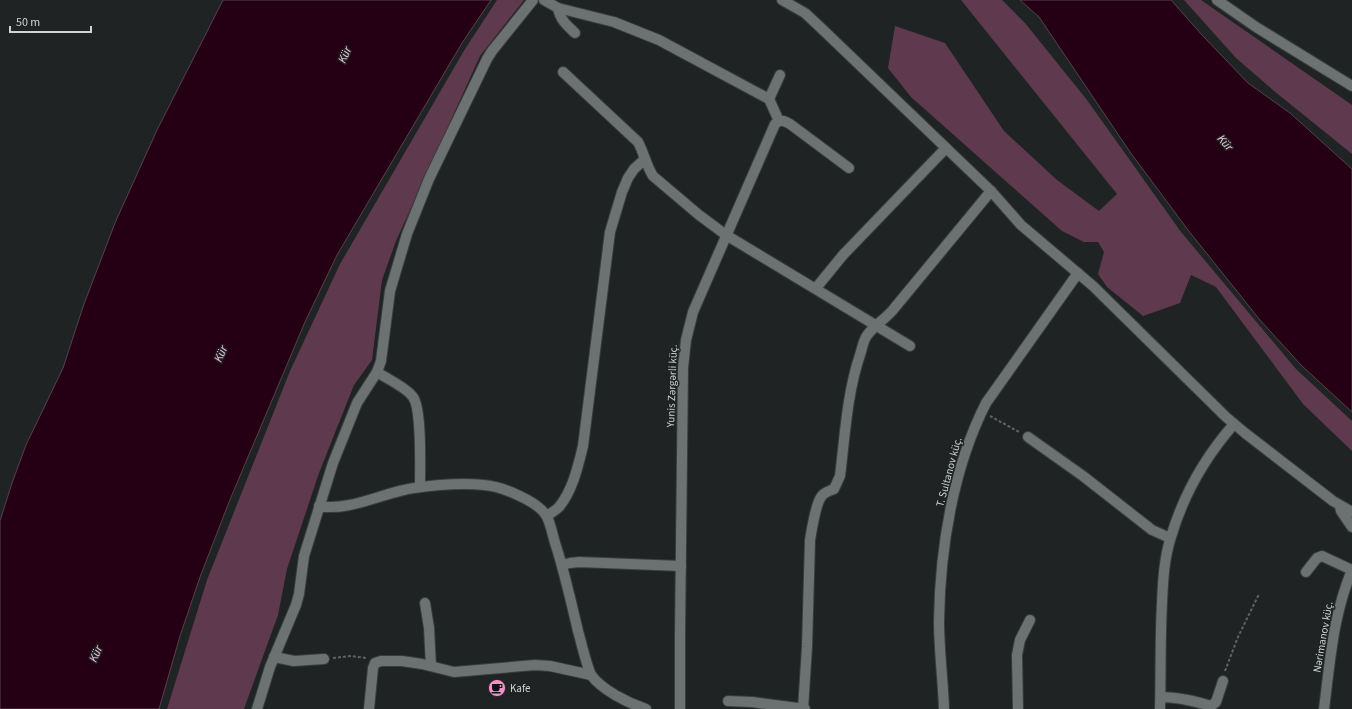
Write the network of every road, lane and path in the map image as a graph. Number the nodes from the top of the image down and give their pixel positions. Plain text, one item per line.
1 (533, 0) edge
2 (544, 0) edge
3 (782, 0) edge
4 (1217, 0) edge
5 (558, 8) junction
6 (575, 33) dead end
7 (563, 72) dead end
8 (780, 75) dead end
9 (1352, 86) edge
10 (769, 99) junction
11 (778, 120) junction
12 (946, 148) junction
13 (645, 159) junction
14 (849, 168) dead end
15 (991, 191) junction
16 (726, 235) junction
17 (1078, 273) junction
18 (816, 288) junction
19 (877, 325) junction
20 (910, 346) dead end
21 (377, 372) junction
22 (982, 411) junction
23 (1234, 424) junction
24 (1028, 438) joint
25 (420, 487) junction
26 (320, 506) junction
27 (1340, 506) junction
28 (1352, 512) edge
29 (547, 516) junction
30 (1352, 527) edge
31 (1170, 538) junction
32 (562, 565) junction
33 (680, 566) junction
34 (1352, 570) edge
35 (1306, 572) dead end
36 (1259, 594) dead end
37 (425, 603) dead end
38 (1030, 620) dead end
39 (274, 657) junction
40 (324, 659) joint
41 (375, 663) junction
42 (431, 666) junction
43 (591, 675) junction
44 (1222, 681) joint
45 (1160, 697) junction
46 (728, 701) dead end
47 (257, 709) edge
48 (370, 709) edge
49 (646, 709) edge
50 (680, 709) edge
51 (804, 709) edge
52 (944, 709) edge
53 (1018, 709) edge
54 (1160, 709) edge
55 (1324, 709) edge

1 - 21 street
2 - 5 street
3 - 12 street
4 - 9 street
5 - 6 street
5 - 10 street
7 - 13 street
8 - 10 street
10 - 11 street
11 - 14 street
11 - 16 street, Yunis Zərgərli küç.
12 - 15 street
12 - 18 street
13 - 16 street
13 - 29 street
15 - 17 street
15 - 19 street
16 - 18 street
16 - 33 street, Yunis Zərgərli küç.
17 - 22 street, T. Sultanov küç.
17 - 23 street
18 - 19 street
19 - 20 street
19 - 51 street
21 - 25 street
21 - 26 street
22 - 24 path
22 - 52 street, T. Sultanov küç.
23 - 27 street
23 - 31 street
24 - 31 street
25 - 26 street
25 - 29 street
26 - 39 street
27 - 28 street
27 - 30 street
29 - 32 street
31 - 45 street
32 - 33 street
32 - 43 street
33 - 50 street, Yunis Zərgərli küç.
34 - 35 street
34 - 55 street, Nərimanov küç.
36 - 44 path
37 - 42 street
38 - 53 street
39 - 40 street
39 - 47 street
40 - 41 path
41 - 42 street
41 - 48 street
42 - 43 street
43 - 49 street
44 - 45 street
45 - 54 street
46 - 51 street

